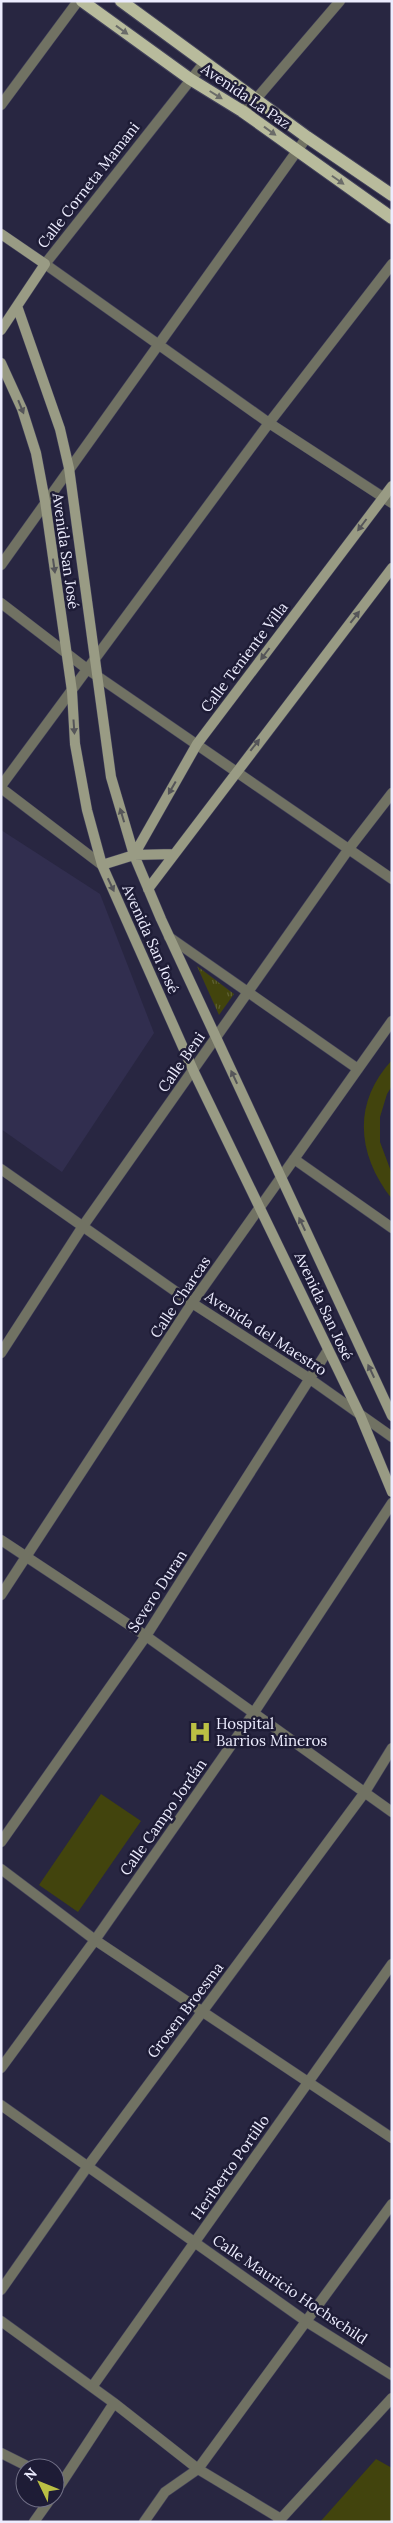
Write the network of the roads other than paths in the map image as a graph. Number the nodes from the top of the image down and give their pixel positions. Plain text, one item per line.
1 (78, 1) edge
2 (82, 1) edge
3 (121, 1) edge
4 (340, 1) edge
5 (204, 63) junction
6 (190, 78) junction
7 (256, 99) junction
8 (1, 104) edge
9 (242, 111) junction
10 (307, 137) junction
11 (298, 152) junction
12 (392, 195) edge
13 (392, 218) edge
14 (1, 234) edge
15 (46, 264) junction
16 (392, 264) edge
17 (17, 306) junction
18 (1, 330) edge
19 (159, 343) junction
20 (1, 363) edge
21 (268, 423) junction
22 (69, 468) junction
23 (392, 486) edge
24 (387, 500) edge
25 (45, 501) junction
26 (1, 565) edge
27 (392, 568) edge
28 (1, 603) edge
29 (66, 652) junction
30 (95, 657) junction
31 (87, 669) junction
32 (98, 676) junction
33 (72, 691) junction
34 (197, 744) junction
35 (236, 771) junction
36 (1, 787) edge
37 (392, 793) edge
38 (348, 850) junction
39 (174, 854) junction
40 (134, 855) junction
41 (102, 865) junction
42 (392, 880) edge
43 (148, 889) junction
44 (169, 937) junction
45 (247, 993) junction
46 (392, 1021) edge
47 (216, 1039) junction
48 (358, 1069) junction
49 (194, 1072) junction
50 (294, 1159) junction
51 (1, 1169) edge
52 (280, 1178) junction
53 (260, 1206) junction
54 (83, 1226) junction
55 (392, 1228) edge
56 (192, 1303) junction
57 (328, 1350) junction
58 (1, 1353) edge
59 (310, 1379) junction
60 (360, 1415) junction
61 (392, 1416) edge
62 (392, 1437) edge
63 (392, 1492) edge
64 (392, 1503) edge
65 (1, 1540) edge
66 (27, 1558) junction
67 (1, 1595) edge
68 (146, 1636) junction
69 (253, 1714) junction
70 (392, 1748) edge
71 (365, 1792) junction
72 (392, 1812) edge
73 (1, 1842) edge
74 (1, 1869) edge
75 (95, 1940) junction
76 (392, 1964) edge
77 (203, 2012) junction
78 (1, 2068) edge
79 (308, 2082) junction
80 (1, 2105) edge
81 (392, 2138) edge
82 (88, 2166) junction
83 (392, 2204) edge
84 (196, 2242) junction
85 (1, 2290) edge
86 (1, 2321) edge
87 (307, 2322) junction
88 (392, 2375) edge
89 (92, 2387) junction
90 (392, 2398) edge
91 (114, 2403) junction
92 (1, 2454) edge
93 (15, 2461) edge
94 (198, 2469) junction
95 (65, 2476) edge
96 (44, 2508) edge
97 (279, 2520) edge
98 (34, 2522) edge
99 (144, 2522) edge

1 - 8 street
2 -> 6 main road, Avenida La Paz
3 - 5 main road, Avenida La Paz
4 - 7 street
5 - 6 street, Calle Corneta Mamani
5 - 7 main road, Avenida La Paz
6 -> 9 main road, Avenida La Paz
6 - 15 street, Calle Corneta Mamani
7 - 9 street
7 - 10 main road, Avenida La Paz
9 -> 11 main road, Avenida La Paz
10 - 11 street
10 - 12 main road, Avenida La Paz
11 -> 13 main road, Avenida La Paz
11 - 19 street
14 - 15 street
15 - 17 street, Calle Corneta Mamani
15 - 19 street
16 - 21 street
17 - 18 street, Calle Corneta Mamani
17 - 22 street, Avenida San José
19 - 21 street
19 - 22 street
20 -> 25 street, Avenida San José
21 - 24 street
21 - 30 street
22 - 25 street
22 - 30 street, Avenida San José
23 - 24 street, Calle Teniente Villa
24 -> 34 street, Calle Teniente Villa
25 - 26 street
25 -> 29 street, Avenida San José
35 -> 27 street
28 - 29 street
29 - 31 street
29 - 33 street, Avenida San José
30 - 31 street
30 - 32 street, Avenida San José
31 - 32 street
31 - 33 street
32 - 34 street
40 -> 32 street, Avenida San José
33 - 36 street
33 -> 41 street, Avenida San José
34 - 35 street
34 -> 40 street, Calle Teniente Villa
35 - 38 street
35 - 39 street
36 - 41 street
37 - 38 street, Calle Beni
38 - 42 street
38 - 45 street, Calle Beni
39 - 40 street
39 - 43 street
40 - 41 street
40 - 43 street, Avenida San José
41 -> 49 street, Avenida San José
43 - 44 street, Avenida San José
44 - 45 street
44 - 47 street, Avenida San José
45 - 47 street, Calle Beni
45 - 48 street
46 - 48 street, Calle Charcas
47 - 49 street, Calle Beni
52 -> 47 street, Avenida San José
48 - 50 street, Calle Charcas
49 - 53 street, Avenida San José
49 - 54 street, Calle Beni
50 - 52 street, Calle Charcas
50 - 55 street
51 - 54 street, Avenida del Maestro
52 - 53 street, Calle Charcas
61 -> 52 street, Avenida San José
53 - 56 street, Calle Charcas
53 - 57 street, Avenida San José
54 - 56 street, Avenida del Maestro
54 - 58 street, Calle Beni
56 - 59 street, Avenida del Maestro
56 - 66 street, Calle Charcas
57 - 59 street, Severo Duran
57 - 60 street, Avenida San José
59 - 60 street, Avenida del Maestro
59 - 68 street, Severo Duran
60 - 62 street, Avenida del Maestro
60 - 63 street, Avenida San José
64 - 69 street, Calle Campo Jordán
65 - 66 street
66 - 67 street, Calle Charcas
66 - 68 street
68 - 69 street
68 - 73 street, Severo Duran
69 - 71 street
69 - 75 street, Calle Campo Jordán
70 - 71 street, Grosen Broesma
71 - 72 street
71 - 77 street, Grosen Broesma
74 - 75 street
75 - 77 street
75 - 78 street, Calle Campo Jordán
76 - 79 street, Heriberto Portillo
77 - 79 street
77 - 82 street, Grosen Broesma
79 - 81 street
79 - 84 street, Heriberto Portillo
80 - 82 street, Calle Mauricio Hochschild
82 - 84 street, Calle Mauricio Hochschild
82 - 85 street, Grosen Broesma
83 - 87 street
84 - 87 street, Calle Mauricio Hochschild
84 - 89 street, Heriberto Portillo
86 - 89 street
87 - 88 street, Calle Mauricio Hochschild
87 - 94 street
89 - 91 street
90 - 97 street
91 - 94 street
91 - 95 street
92 - 93 street
94 - 97 street
94 - 99 street
96 - 98 street

